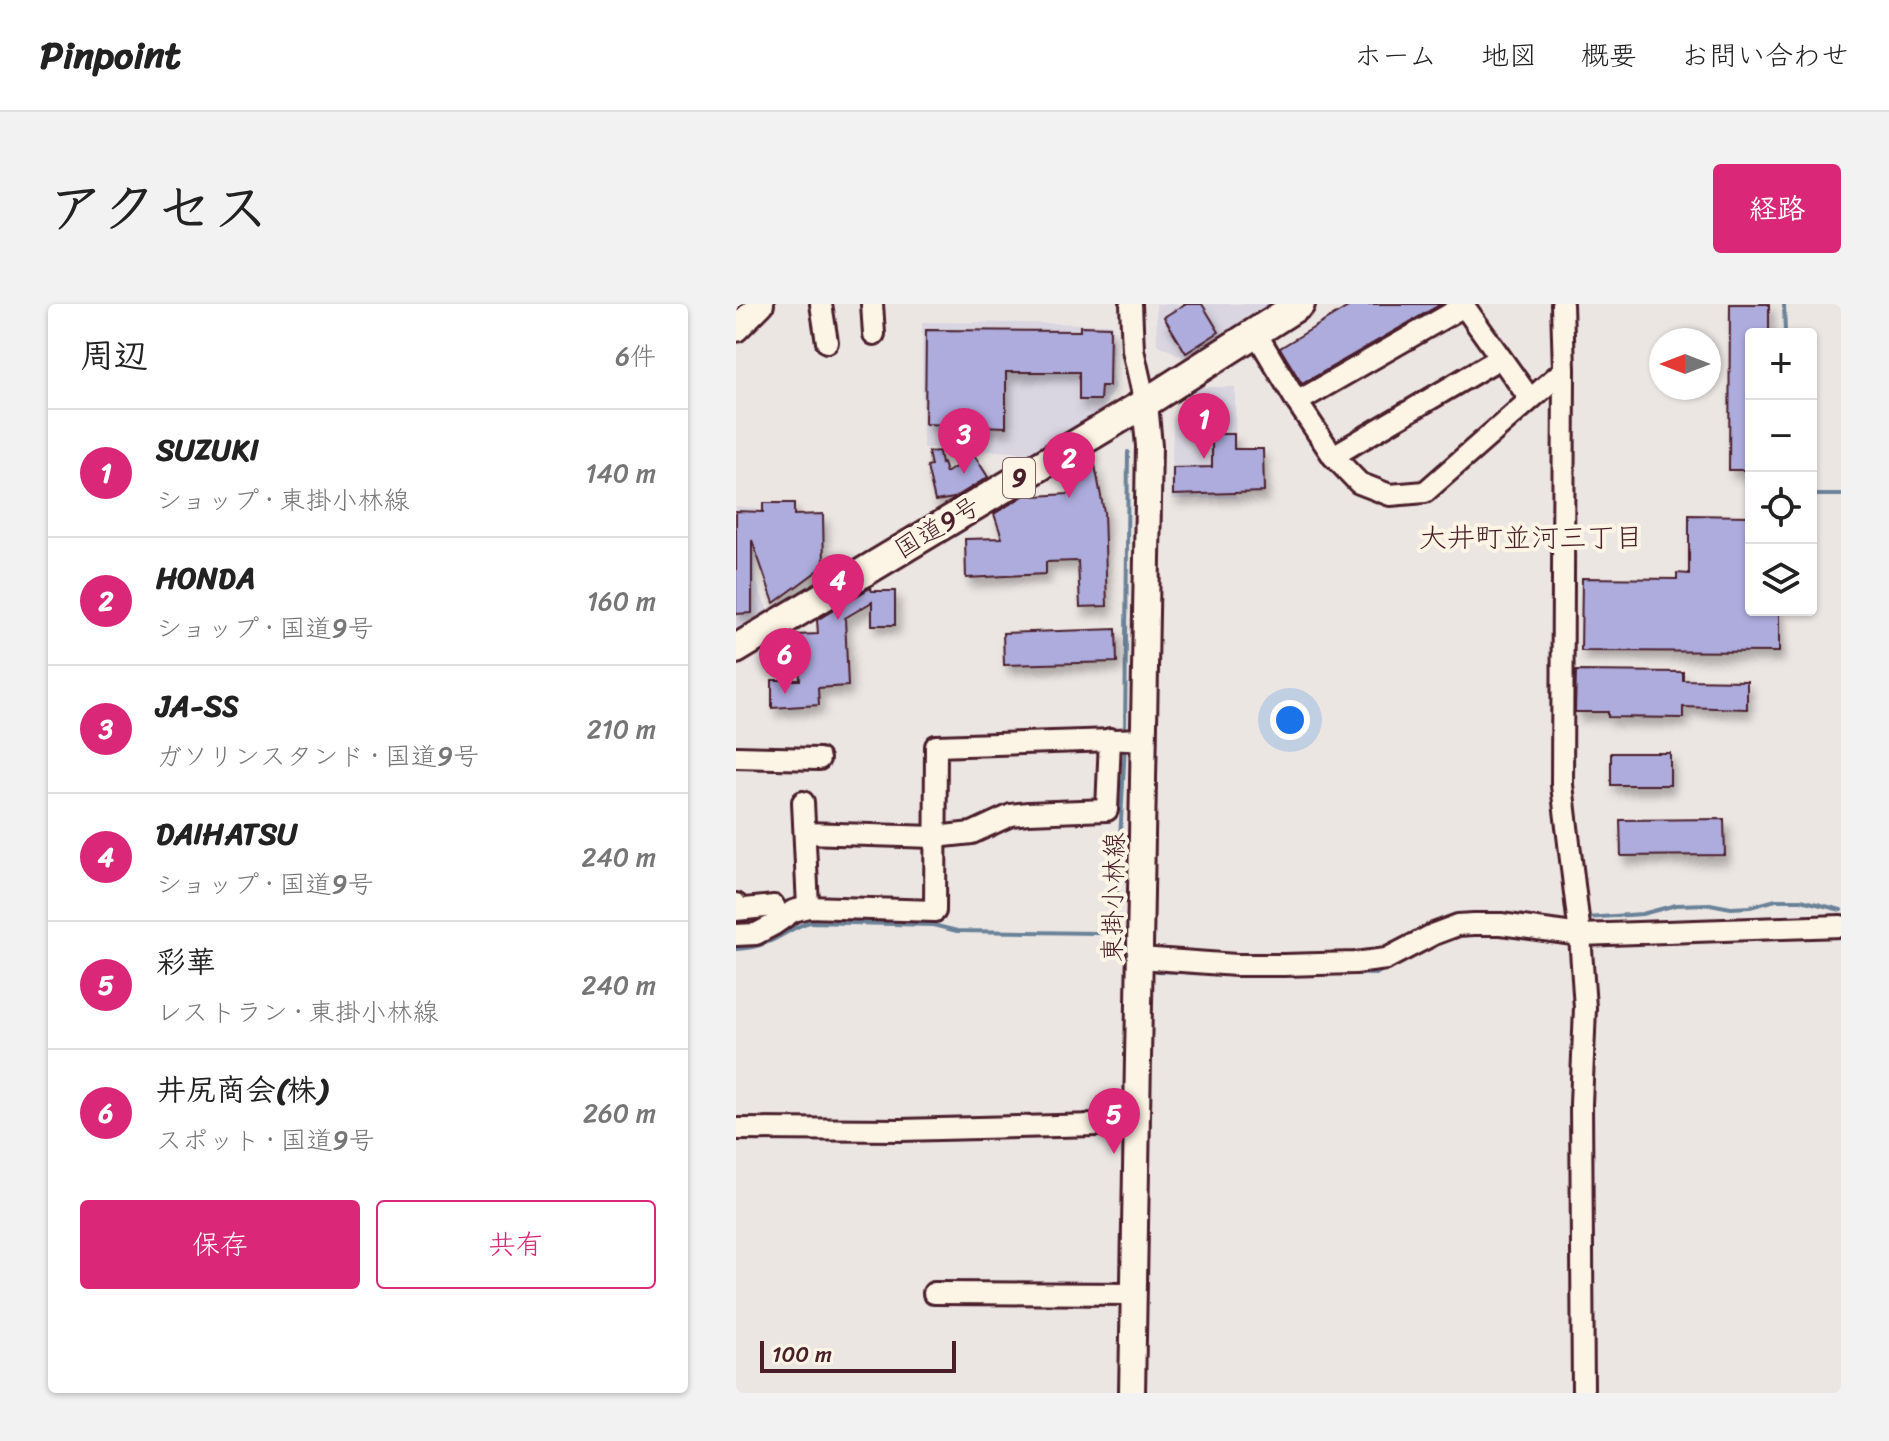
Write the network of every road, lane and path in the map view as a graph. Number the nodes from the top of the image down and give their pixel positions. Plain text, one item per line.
1 (761, 304) edge
2 (821, 304) edge
3 (872, 304) edge
4 (1131, 304) edge
5 (1300, 304) edge
6 (1562, 304) edge
7 (736, 329) edge
8 (1256, 333) junction
9 (874, 334) dead end
10 (827, 342) dead end
11 (1500, 358) junction
12 (1564, 370) junction
13 (1530, 399) junction
14 (1297, 402) junction
15 (1145, 403) junction
16 (1333, 456) junction
17 (736, 649) edge
18 (1110, 739) junction
19 (1144, 739) junction
20 (736, 757) edge
21 (819, 759) dead end
22 (803, 802) dead end
23 (805, 833) junction
24 (935, 837) junction
25 (736, 904) edge
26 (808, 907) junction
27 (780, 920) junction
28 (1841, 926) edge
29 (736, 935) edge
30 (1580, 935) junction
31 (1140, 958) junction
32 (1137, 1124) junction
33 (736, 1129) edge
34 (934, 1293) dead end
35 (1134, 1294) junction
36 (1132, 1393) edge
37 (1583, 1393) edge

1 - 7 main road
2 - 10 street
3 - 9 street
4 - 15 street
5 - 8 highway, 国道9号 / 9
6 - 12 street
8 - 14 street
8 - 15 highway, 国道9号 / 9
11 - 13 street
11 - 14 street
11 - 16 street
12 - 13 street
12 - 30 street
13 - 16 street
14 - 16 street
15 - 17 highway, 国道9号 / 9
15 - 19 main road, 東掛小林線
18 - 19 street
18 - 24 street
18 - 24 street
19 - 31 main road, 東掛小林線
20 - 21 street
22 - 23 street
23 - 24 street
23 - 26 street
24 - 26 street
25 - 27 street
26 - 27 street
27 - 29 street
28 - 30 street
30 - 31 street
30 - 37 street
31 - 32 main road, 東掛小林線
32 - 33 street
32 - 35 main road, 東掛小林線
34 - 35 street
35 - 36 main road, 東掛小林線

